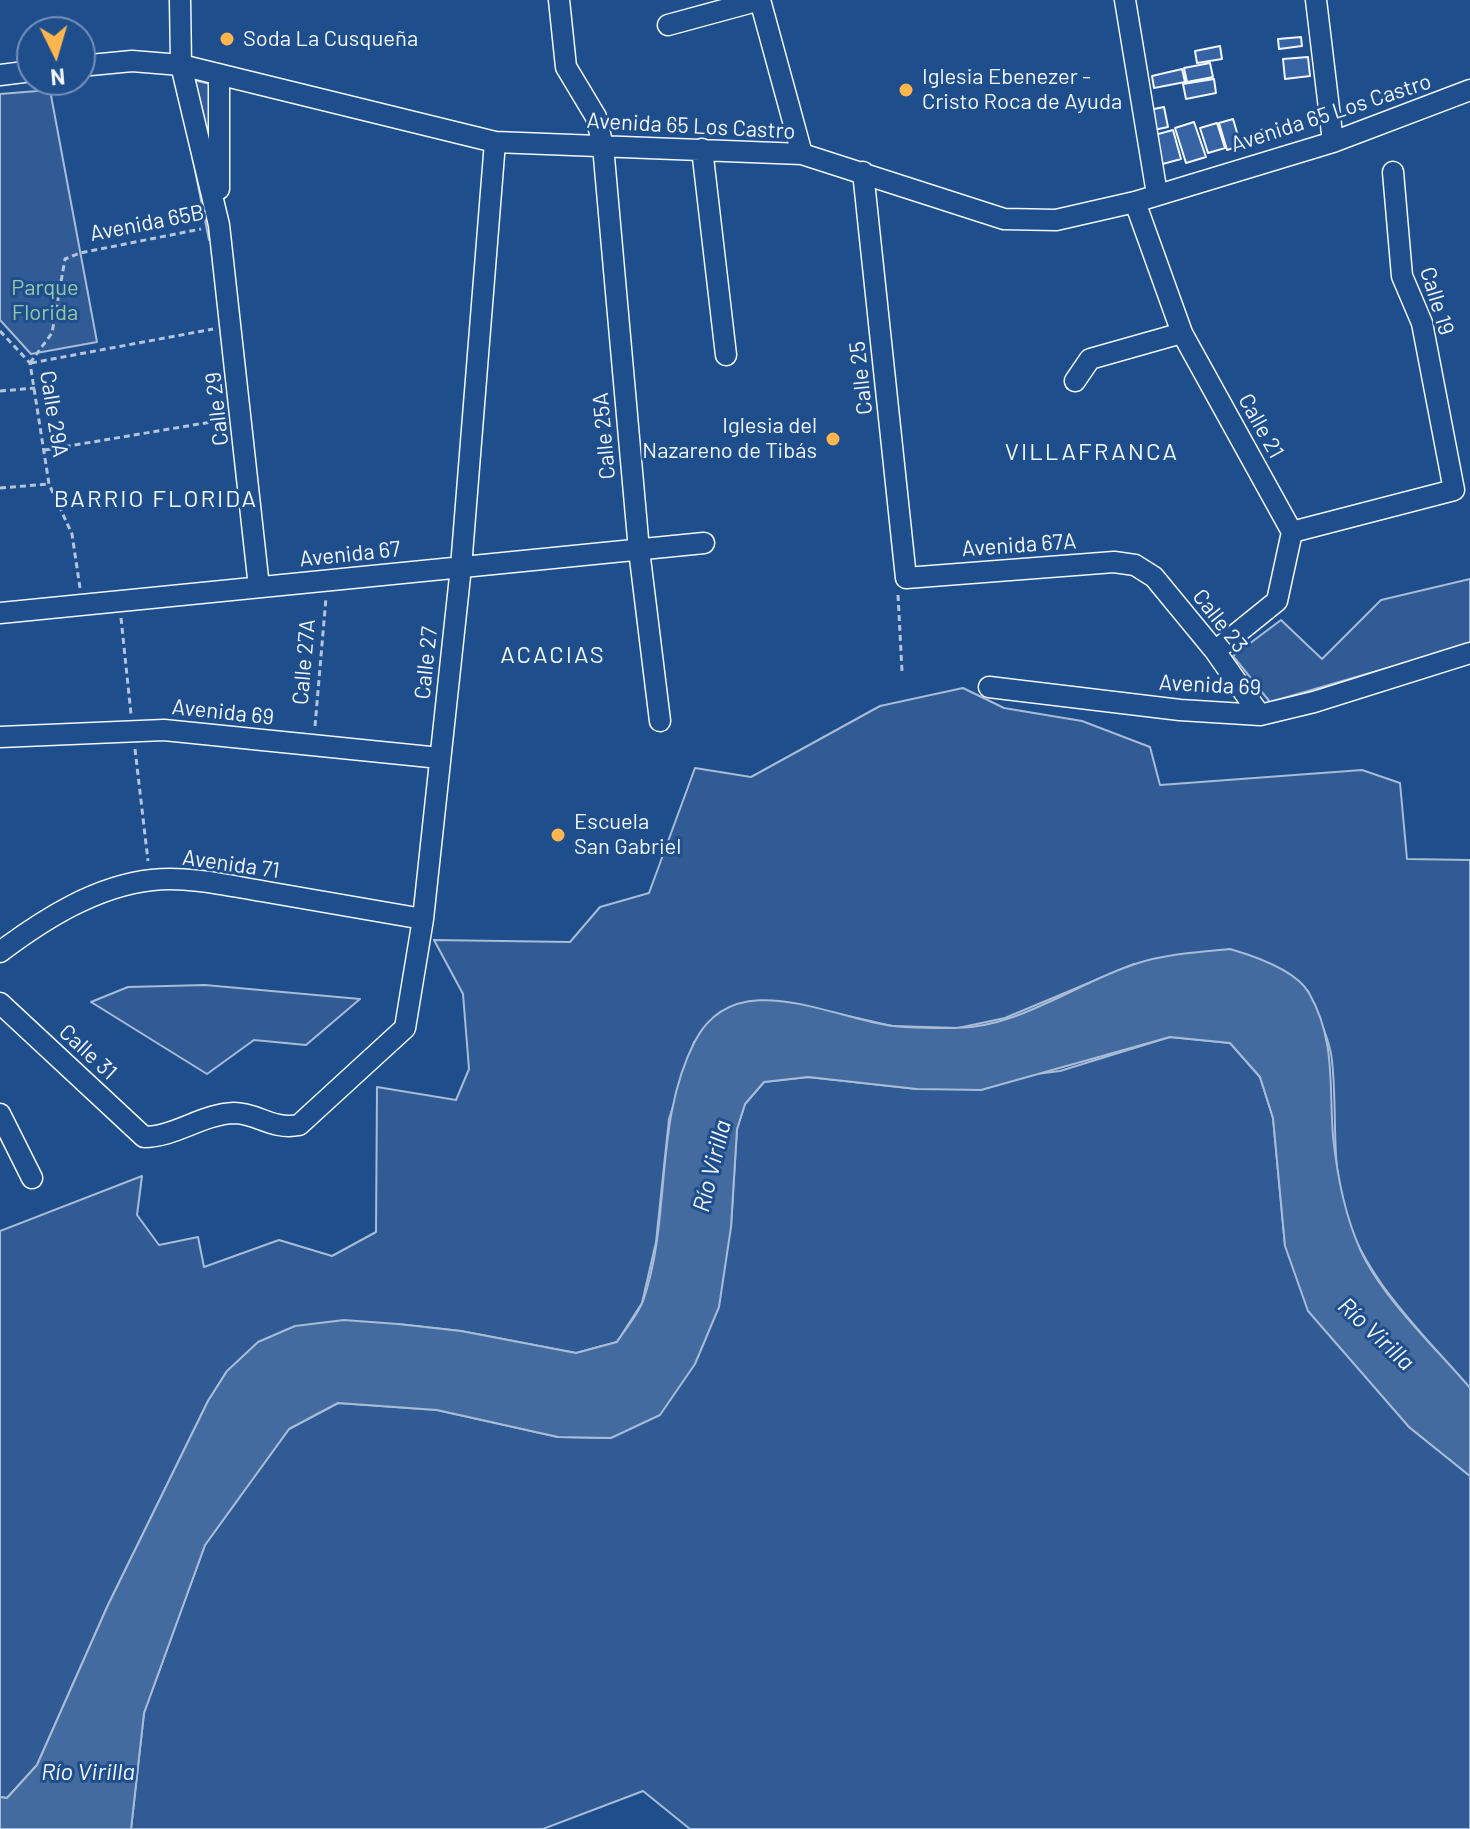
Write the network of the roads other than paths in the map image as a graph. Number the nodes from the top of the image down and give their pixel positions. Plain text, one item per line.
1 (180, 0) edge
2 (559, 0) edge
3 (760, 0) edge
4 (1125, 0) edge
5 (1316, 0) edge
6 (668, 25) dead end
7 (96, 64) edge
8 (181, 65) junction
9 (219, 75) junction
10 (1470, 90) edge
11 (495, 142) junction
12 (1333, 142) junction
13 (603, 146) junction
14 (702, 149) junction
15 (802, 154) junction
16 (863, 172) junction
17 (1393, 172) dead end
18 (1157, 194) junction
19 (1135, 202) junction
20 (219, 225) junction
21 (1182, 333) junction
22 (726, 355) dead end
23 (1075, 381) dead end
24 (1292, 532) junction
25 (704, 543) dead end
26 (639, 550) junction
27 (1135, 565) joint
28 (461, 567) junction
29 (906, 578) joint
30 (259, 587) junction
31 (0, 613) edge
32 (1215, 651) junction
33 (1470, 653) edge
34 (989, 687) dead end
35 (1260, 715) junction
36 (660, 721) dead end
37 (0, 737) edge
38 (440, 758) junction
39 (423, 919) junction
40 (0, 952) edge
41 (0, 1003) edge
42 (0, 1114) edge
43 (144, 1137) joint
44 (32, 1178) dead end

1 - 8 street, Calle 29
2 - 13 street, Calle 25A
3 - 6 street
3 - 15 street
4 - 18 street
5 - 12 street
7 - 8 street, Avenida 65 Los Castro
8 - 9 street, Avenida 65 Los Castro
8 - 20 street, Calle 29
9 - 11 street, Avenida 65 Los Castro
9 - 20 street, Calle 29
10 - 12 street, Avenida 65 Los Castro
11 - 13 street, Avenida 65 Los Castro
11 - 28 street, Calle 27
12 - 18 street, Avenida 65 Los Castro
13 - 14 street, Avenida 65 Los Castro
13 - 26 street, Calle 25A
14 - 15 street, Avenida 65 Los Castro
14 - 22 street
15 - 16 street, Avenida 65 Los Castro
16 - 19 street, Avenida 65 Los Castro
16 - 29 street, Calle 25
17 - 24 street, Calle 19
18 - 19 street, Avenida 65 Los Castro
19 - 21 street, Calle 21
20 - 30 street, Calle 29
21 - 23 street
21 - 24 street, Calle 21
24 - 32 street
25 - 26 street, Avenida 67
26 - 28 street, Avenida 67
26 - 36 street, Calle 25A
27 - 29 street, Avenida 67A
27 - 32 street, Calle 23
28 - 30 street, Avenida 67
28 - 38 street, Calle 27
30 - 31 street, Avenida 67
32 - 35 street, Calle 23
33 - 35 street, Avenida 69
34 - 35 street, Avenida 69
37 - 38 street, Avenida 69
38 - 39 street, Calle 27
39 - 40 street, Avenida 71
39 - 43 street, Calle 27
41 - 43 street, Calle 31
42 - 44 street

